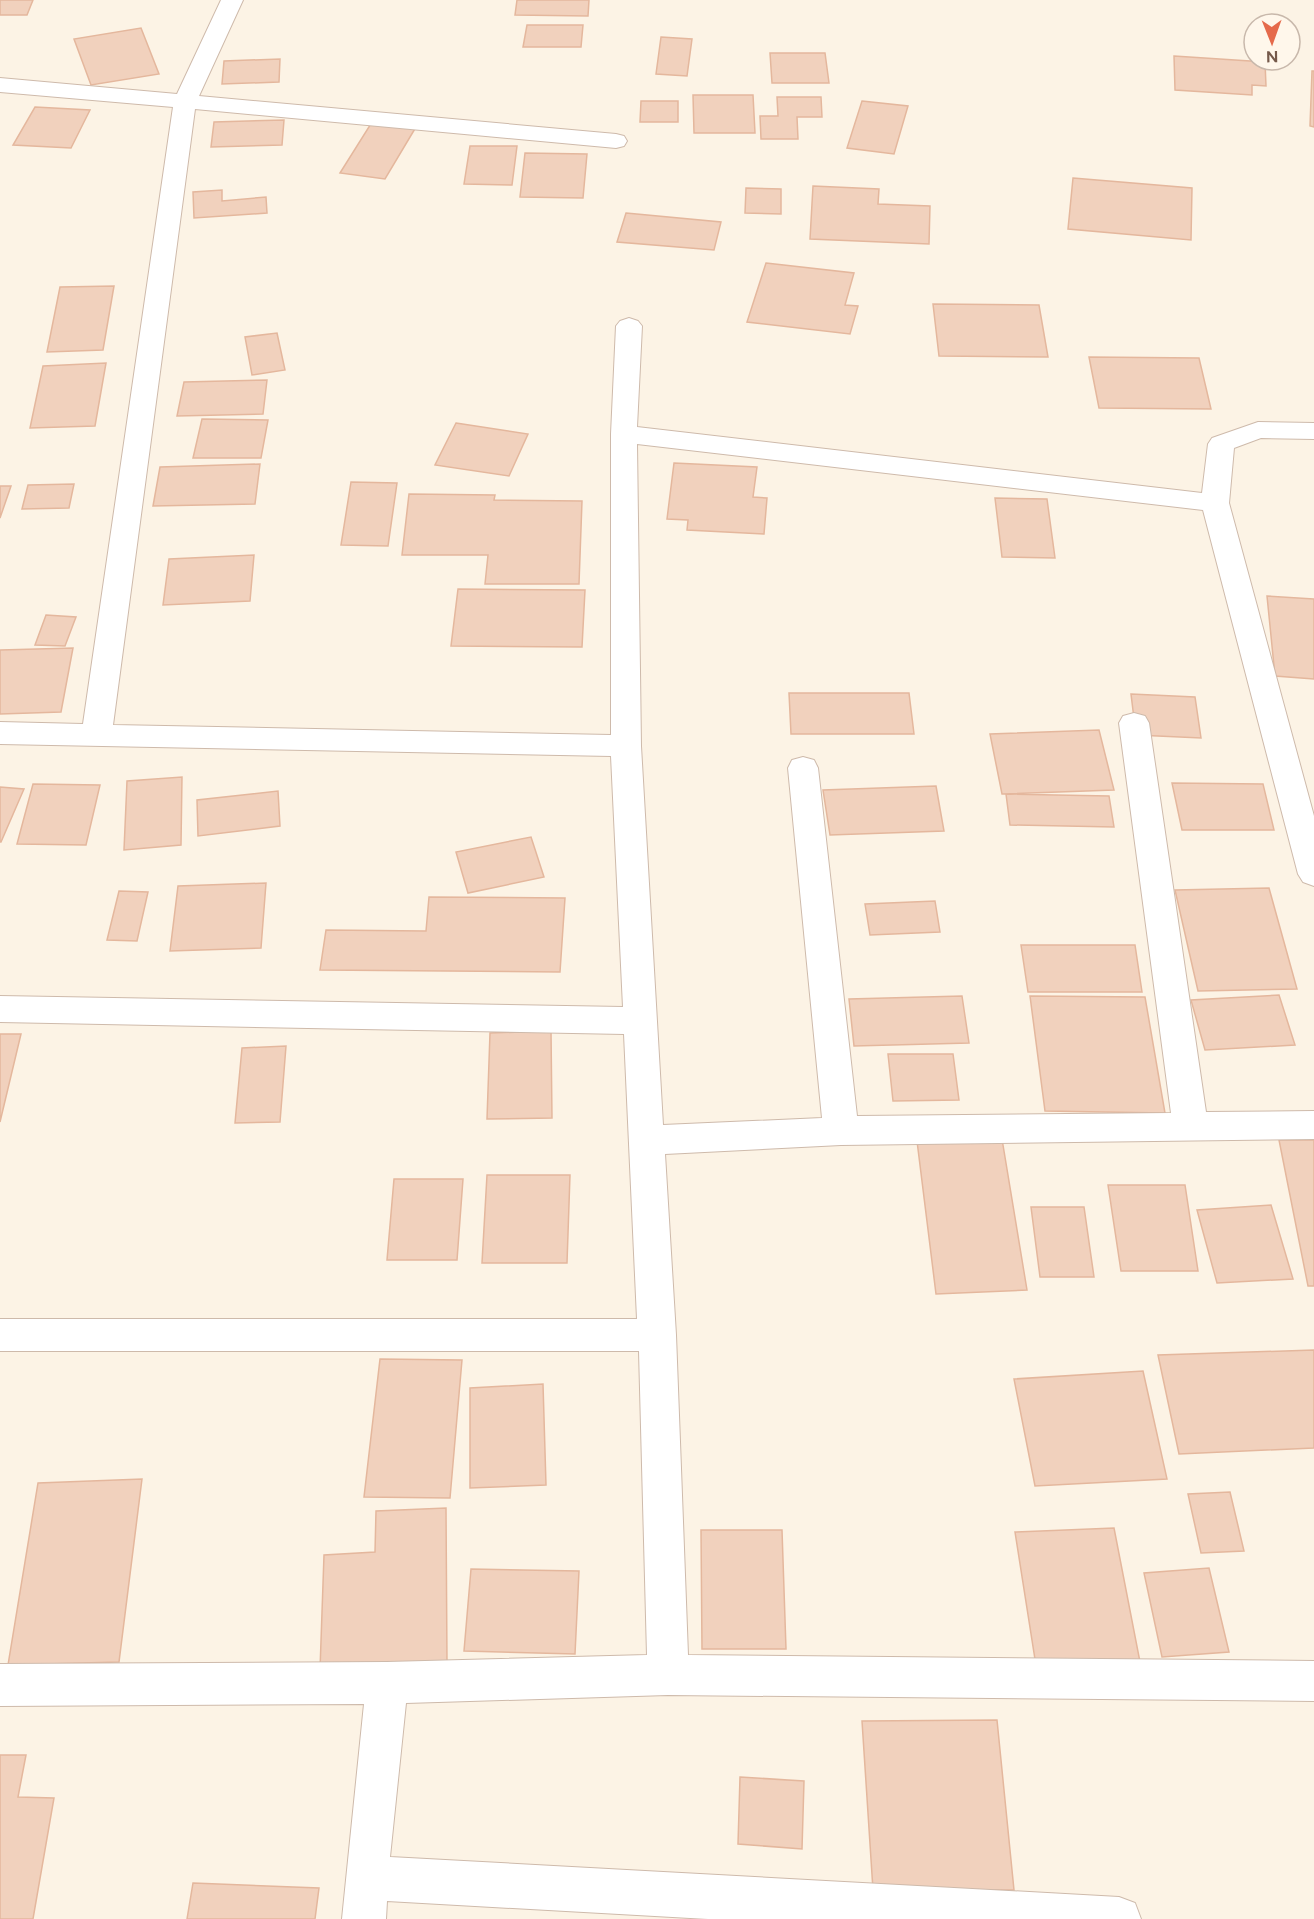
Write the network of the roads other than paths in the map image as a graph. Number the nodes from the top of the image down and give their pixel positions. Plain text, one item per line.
1 (232, 0) edge
2 (0, 85) edge
3 (185, 102) junction
4 (616, 141) dead end
5 (629, 326) dead end
6 (1314, 431) edge
7 (624, 434) junction
8 (1215, 503) junction
9 (1134, 723) dead end
10 (0, 733) edge
11 (97, 734) junction
12 (626, 746) junction
13 (803, 768) dead end
14 (1314, 874) edge
15 (0, 1009) edge
16 (641, 1021) junction
17 (1314, 1125) edge
18 (1191, 1128) junction
19 (841, 1131) junction
20 (648, 1140) junction
21 (0, 1335) edge
22 (657, 1335) junction
23 (668, 1675) junction
24 (1314, 1681) edge
25 (387, 1683) junction
26 (0, 1685) edge
27 (365, 1899) edge
28 (1119, 1919) edge

1 - 3 street
2 - 3 street
3 - 4 street
3 - 11 street
5 - 7 street
6 - 8 street
7 - 8 street
7 - 12 street
8 - 14 street
9 - 18 street
10 - 11 street
11 - 12 street
12 - 16 street
13 - 19 street
15 - 16 street
16 - 20 street
17 - 18 street
18 - 19 street
19 - 20 street
20 - 22 street
21 - 22 street
22 - 23 street
23 - 24 street
23 - 25 street
25 - 26 street
25 - 27 street
27 - 28 street

